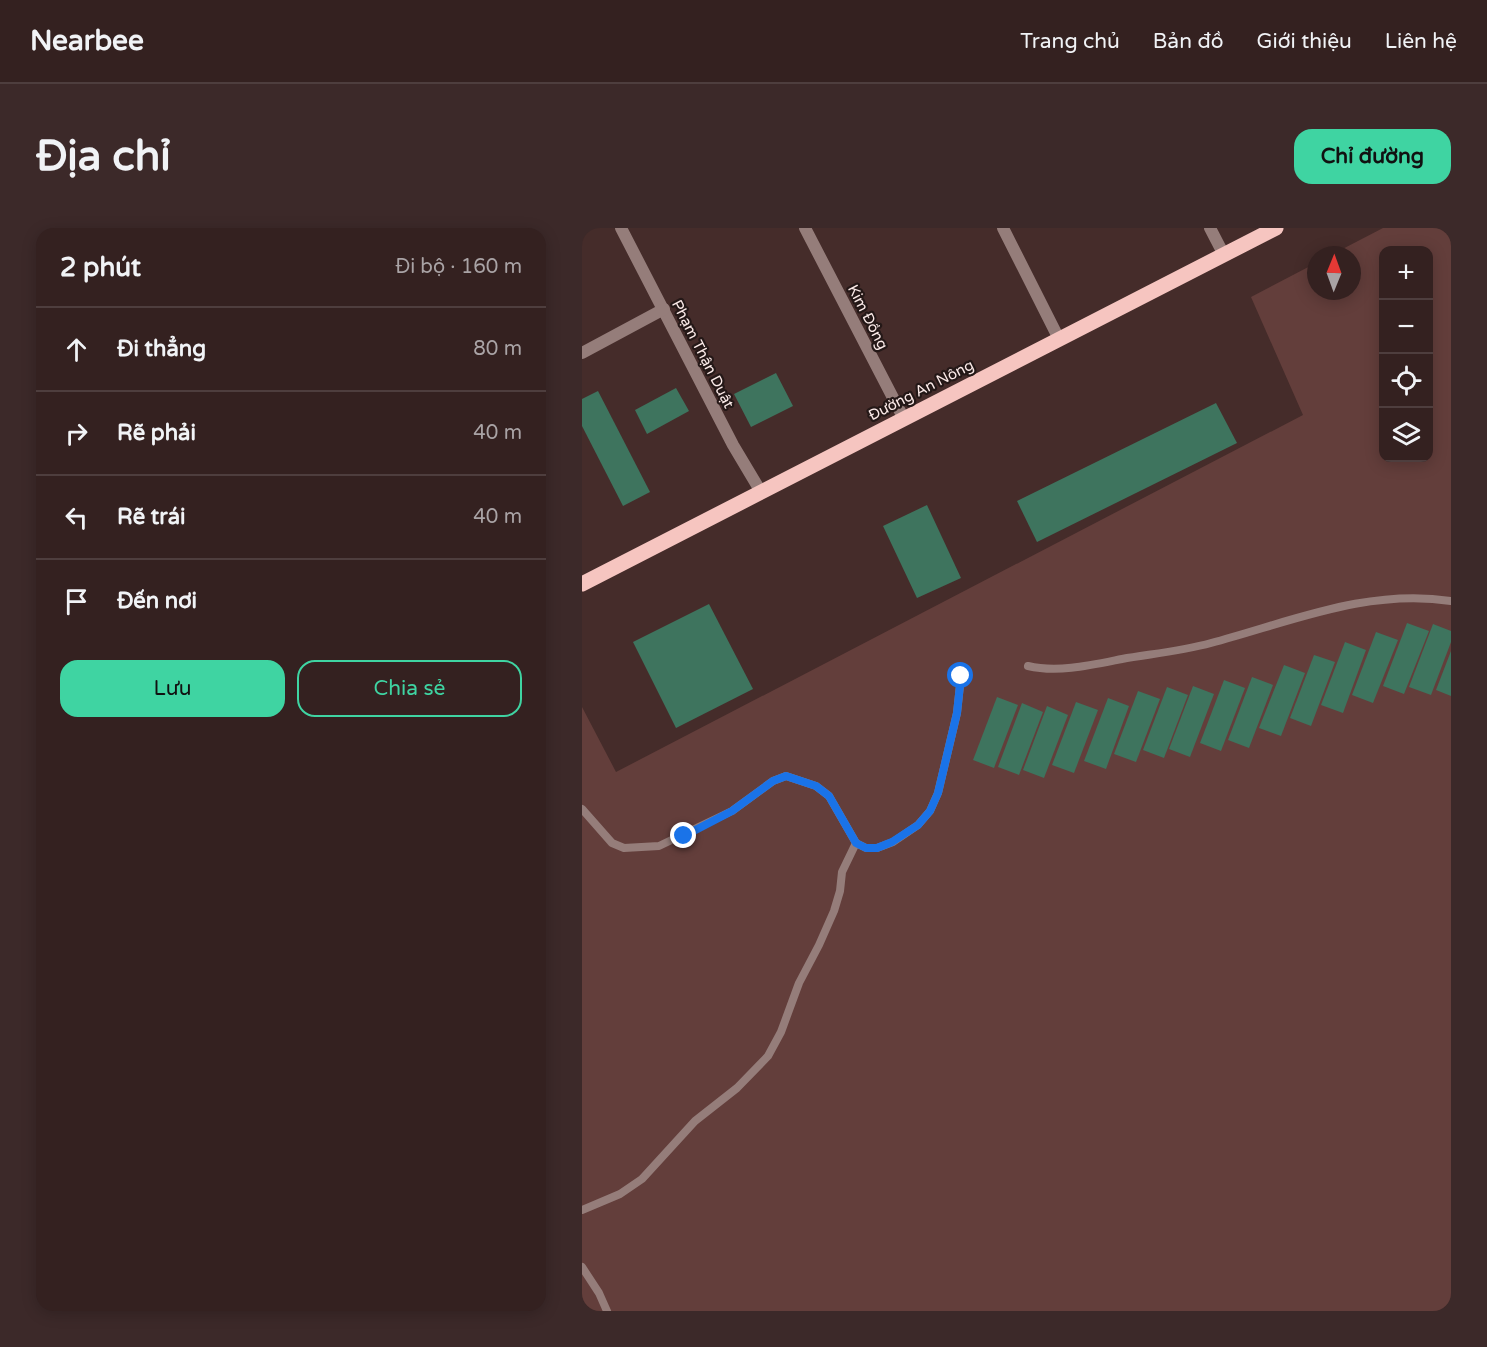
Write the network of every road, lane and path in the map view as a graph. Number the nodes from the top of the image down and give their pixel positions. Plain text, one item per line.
1 (621, 228) edge
2 (806, 228) edge
3 (1003, 228) edge
4 (1210, 228) edge
5 (1276, 228) edge
6 (1224, 255) junction
7 (664, 309) junction
8 (1059, 339) junction
9 (582, 353) edge
10 (904, 419) junction
11 (762, 492) junction
12 (582, 584) edge
13 (1451, 601) edge
14 (1028, 666) dead end
15 (961, 676) dead end
16 (582, 809) edge
17 (856, 843) junction
18 (582, 1210) edge
19 (582, 1267) edge
20 (607, 1311) edge

1 - 7 street, Phạm Thận Duật
2 - 10 street, Kim Đồng
3 - 8 street
4 - 6 street
5 - 6 main road, Đường An Nông
6 - 8 main road, Đường An Nông
7 - 9 street
7 - 11 street, Phạm Thận Duật
8 - 10 main road, Đường An Nông
10 - 11 main road, Đường An Nông
11 - 12 main road, Đường An Nông
13 - 14 lane
15 - 17 lane
16 - 17 lane
17 - 18 lane
19 - 20 lane

